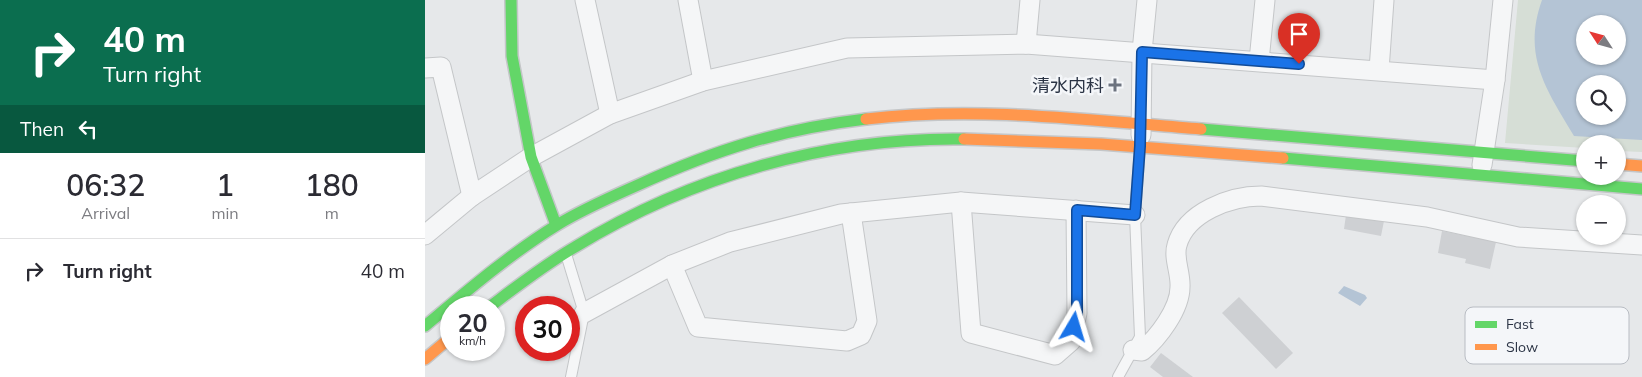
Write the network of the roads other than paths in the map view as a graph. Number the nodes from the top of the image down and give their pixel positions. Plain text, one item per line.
1 (511, 0) edge
2 (585, 0) edge
3 (688, 0) edge
4 (1030, 0) edge
5 (1147, 0) edge
6 (1265, 0) edge
7 (1384, 0) edge
8 (1503, 0) edge
9 (1026, 44) junction
10 (1142, 52) junction
11 (1259, 60) junction
12 (425, 68) edge
13 (1379, 70) junction
14 (703, 80) junction
15 (1495, 80) junction
16 (610, 114) junction
17 (1141, 125) junction
18 (1140, 146) junction
19 (1485, 151) junction
20 (531, 157) junction
21 (1576, 160) edge
22 (1626, 165) edge
23 (1642, 166) edge
24 (1480, 176) junction
25 (1642, 189) edge
26 (472, 196) junction
27 (961, 202) junction
28 (1077, 210) junction
29 (851, 213) junction
30 (1135, 215) junction
31 (557, 225) junction
32 (425, 235) edge
33 (1642, 246) edge
34 (565, 251) junction
35 (672, 265) junction
36 (504, 296) edge
37 (584, 313) junction
38 (425, 326) edge
39 (440, 346) edge
40 (1133, 350) junction
41 (425, 359) edge
42 (571, 377) edge
43 (1118, 377) edge

1 - 20 street
2 - 16 street
3 - 14 street
4 - 9 street
5 - 10 street
6 - 11 street
7 - 13 street
8 - 15 street
9 - 10 street
9 - 14 street
10 - 11 street
10 - 17 street
11 - 13 street
12 - 26 street
13 - 15 street
14 - 16 street
15 - 19 street
16 - 20 street
17 - 18 street
17 - 19 street
17 - 31 street
18 - 24 street
18 - 30 lane
18 - 34 street
19 - 21 street
19 - 24 street
20 - 26 street
20 - 31 street
22 - 23 street
24 - 25 street
26 - 32 street
27 - 28 street
27 - 28 street
27 - 29 street
28 - 30 street
29 - 35 street
29 - 35 street
30 - 40 lane
31 - 34 street
31 - 38 street
33 - 40 street
34 - 36 street
34 - 37 lane
35 - 37 street
37 - 42 lane
39 - 41 street
40 - 43 lane

